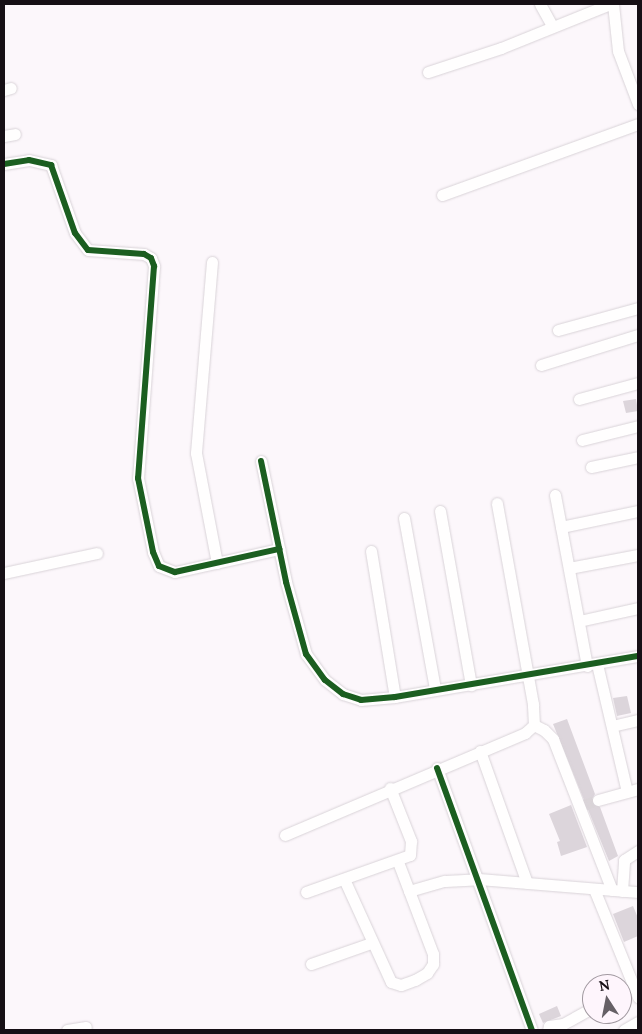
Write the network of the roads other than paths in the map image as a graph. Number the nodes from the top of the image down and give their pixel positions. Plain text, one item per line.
1 (540, 4) edge
2 (612, 4) edge
3 (552, 26) junction
4 (428, 72) dead end
5 (638, 104) edge
6 (638, 124) edge
7 (4, 164) edge
8 (442, 195) dead end
9 (212, 262) dead end
10 (638, 308) edge
11 (558, 330) dead end
12 (638, 336) edge
13 (541, 365) dead end
14 (638, 383) edge
15 (579, 399) dead end
16 (638, 426) edge
17 (582, 440) dead end
18 (638, 457) edge
19 (261, 461) dead end
20 (591, 467) dead end
21 (555, 495) dead end
22 (497, 503) dead end
23 (440, 511) dead end
24 (638, 511) edge
25 (404, 518) dead end
26 (561, 527) junction
27 (279, 549) junction
28 (371, 552) dead end
29 (97, 553) dead end
30 (638, 555) edge
31 (217, 563) junction
32 (569, 568) junction
33 (4, 573) edge
34 (638, 608) edge
35 (579, 620) junction
36 (638, 656) edge
37 (592, 665) junction
38 (527, 674) junction
39 (471, 685) junction
40 (435, 689) junction
41 (395, 697) junction
42 (638, 720) edge
43 (534, 726) junction
44 (612, 726) junction
45 (480, 751) junction
46 (437, 768) junction
47 (390, 788) junction
48 (633, 791) edge
49 (598, 800) tunnel mouth
50 (285, 835) dead end
51 (638, 851) edge
52 (398, 862) junction
53 (344, 879) junction
54 (479, 879) junction
55 (527, 883) junction
56 (594, 889) junction
57 (409, 891) junction
58 (617, 891) junction
59 (306, 892) dead end
60 (638, 892) edge
61 (371, 943) junction
62 (310, 964) dead end
63 (634, 985) joint
64 (638, 997) edge
65 (582, 1014) edge
66 (638, 1022) edge
67 (86, 1026) dead end
68 (67, 1030) edge
69 (532, 1030) edge
70 (548, 1030) edge
71 (624, 1030) edge

1 - 3 street
2 - 3 street
2 - 5 street
3 - 4 street
6 - 8 street
7 - 31 street
9 - 31 street
10 - 11 street
12 - 13 street
14 - 15 street
16 - 17 street
18 - 20 street
19 - 27 street
21 - 26 street
22 - 38 street
23 - 39 street
24 - 26 street
25 - 40 street
26 - 32 street
27 - 31 street
27 - 41 street
28 - 41 street
29 - 33 street
30 - 32 street
32 - 35 street
34 - 35 street
35 - 37 street
36 - 37 street
37 - 38 street
37 - 44 street
38 - 39 street
38 - 43 street
39 - 40 street
40 - 41 street
42 - 44 street
43 - 45 street
43 - 58 street
44 - 48 street
45 - 46 street
45 - 55 street
46 - 47 street
46 - 54 street
47 - 50 street
47 - 52 street
48 - 49 street
51 - 58 street
52 - 53 street
52 - 57 street
53 - 59 street
53 - 61 street
54 - 55 street
54 - 57 street
54 - 69 street
55 - 56 street
56 - 58 street
56 - 63 street
57 - 61 street
58 - 60 street
61 - 62 street
63 - 64 street
65 - 70 street
66 - 71 street
67 - 68 street

